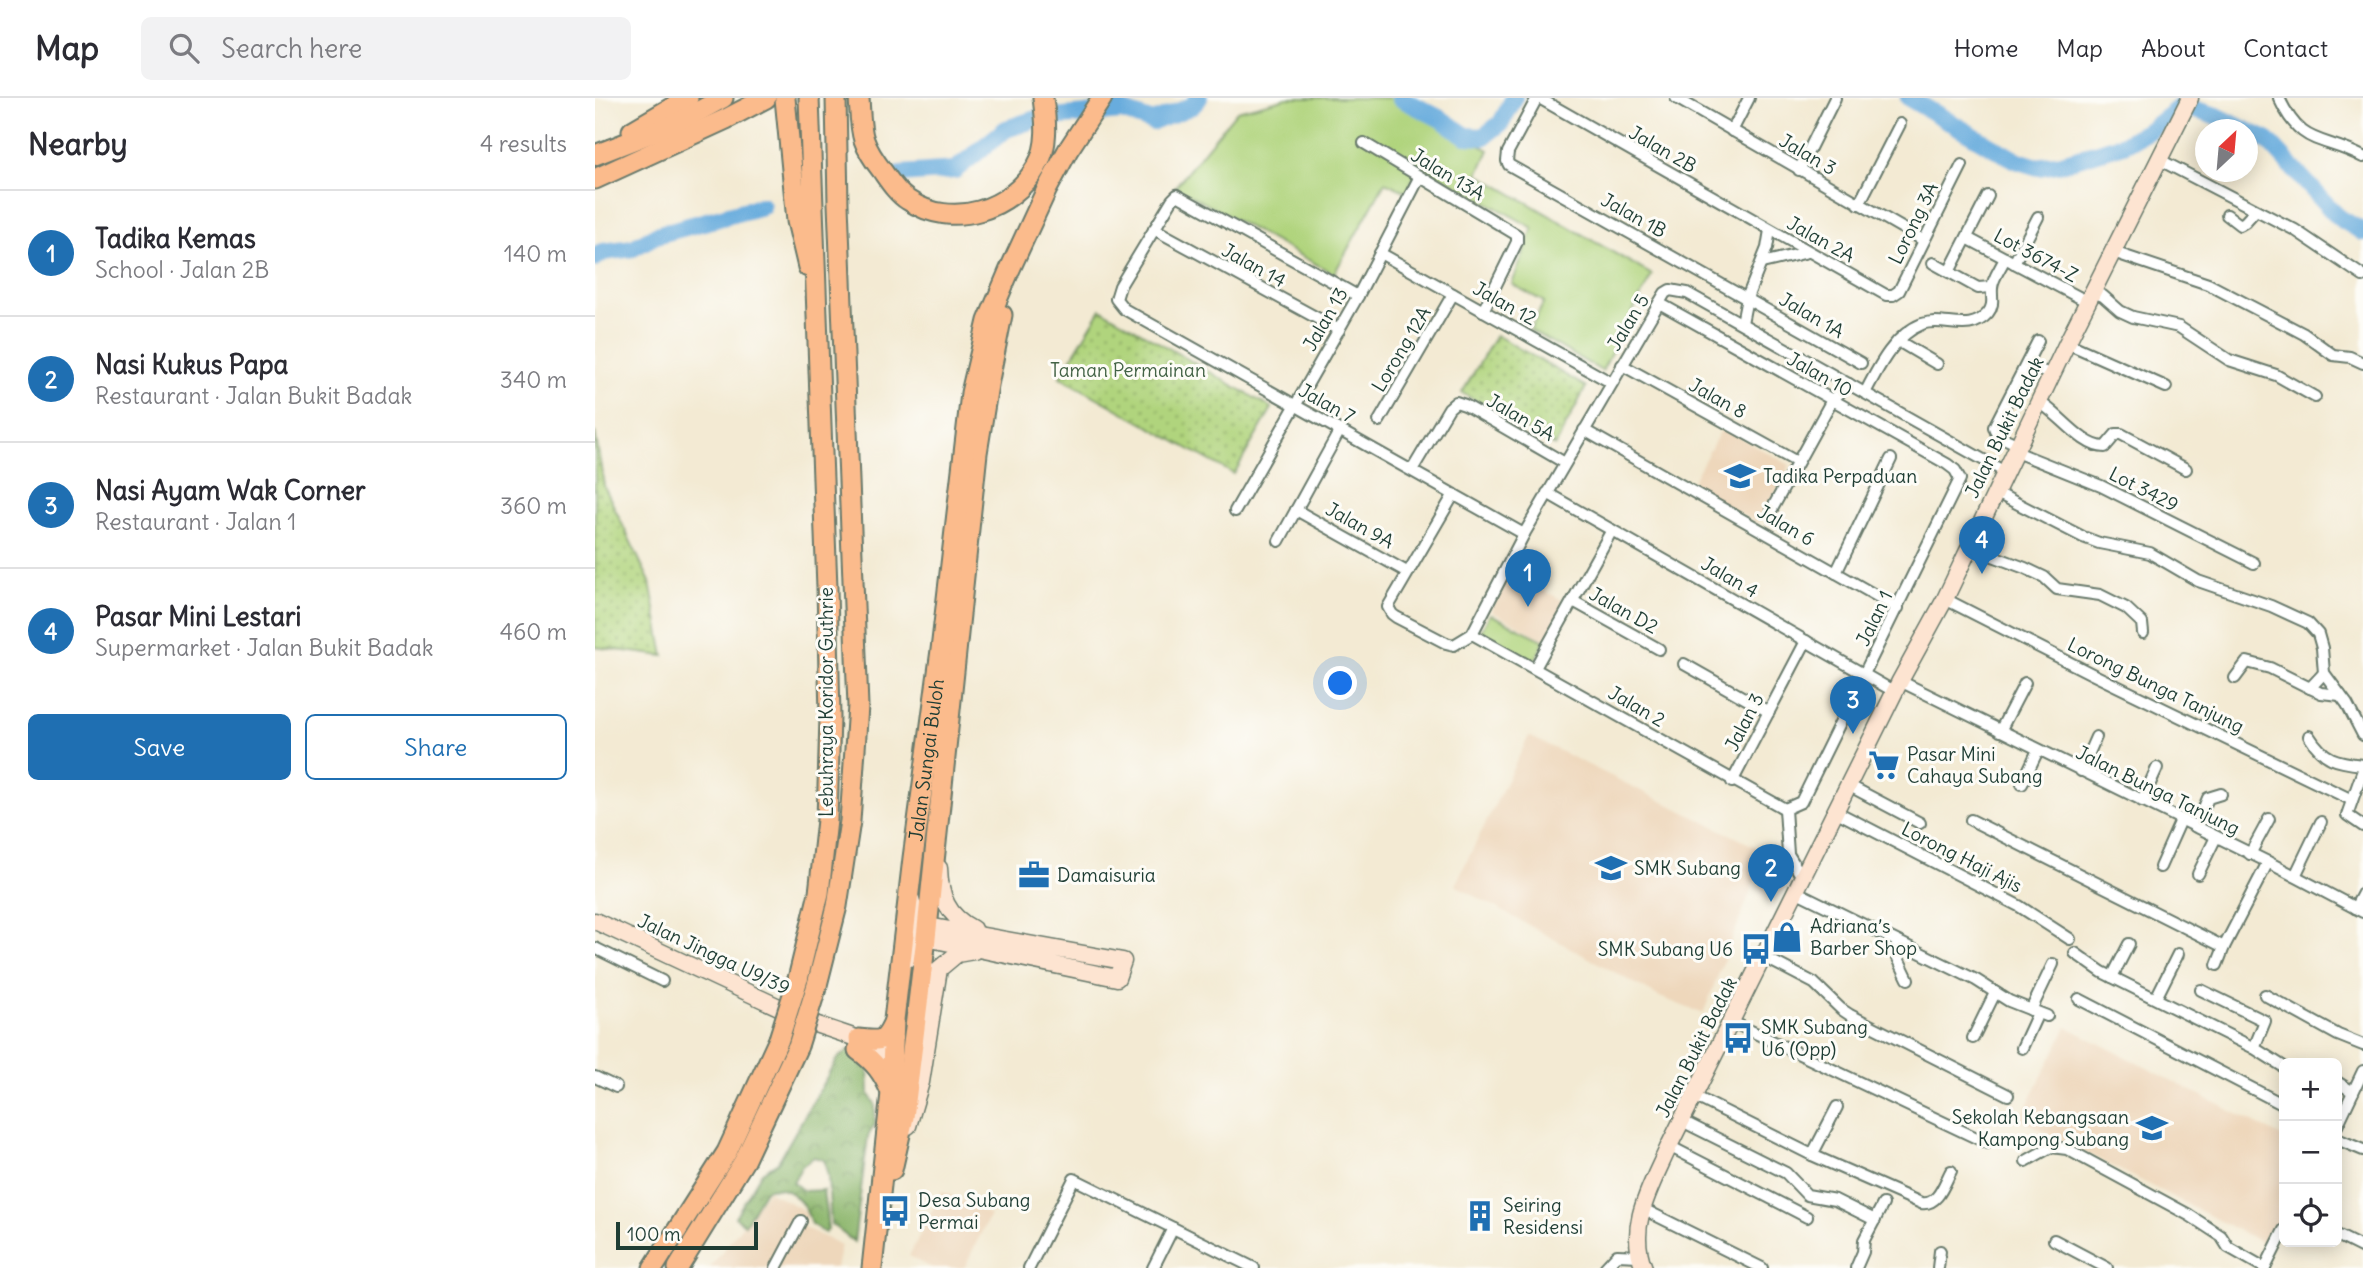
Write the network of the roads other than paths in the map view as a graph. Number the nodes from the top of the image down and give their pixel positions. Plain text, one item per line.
1 (688, 98) edge
2 (723, 98) edge
3 (766, 98) edge
4 (785, 98) edge
5 (809, 98) edge
6 (836, 98) edge
7 (846, 98) edge
8 (859, 98) edge
9 (1043, 98) edge
10 (1102, 98) edge
11 (1538, 98) edge
12 (1676, 98) edge
13 (1749, 98) edge
14 (1835, 98) edge
15 (2279, 98) edge
16 (2186, 105) edge
17 (1900, 124) dead end
18 (1732, 131) junction
19 (1364, 143) dead end
20 (595, 154) edge
21 (2363, 157) edge
22 (2158, 159) junction
23 (838, 163) junction
24 (1962, 164) dead end
25 (1800, 170) junction
26 (1419, 178) junction
27 (595, 179) edge
28 (1989, 196) dead end
29 (1859, 204) junction
30 (2255, 211) junction
31 (2227, 215) dead end
32 (2038, 217) dead end
33 (1154, 229) junction
34 (1770, 230) junction
35 (1967, 238) junction
36 (1923, 240) junction
37 (1808, 252) junction
38 (2113, 252) junction
39 (1380, 253) junction
40 (2010, 261) junction
41 (1762, 263) junction
42 (1933, 263) dead end
43 (1010, 269) junction
44 (1949, 272) junction
45 (2363, 276) edge
46 (1991, 287) junction
47 (1453, 294) junction
48 (1893, 295) joint
49 (1358, 296) junction
50 (2091, 297) junction
51 (1747, 298) junction
52 (1659, 303) junction
53 (818, 306) junction
54 (1483, 311) junction
55 (1742, 323) junction
56 (1339, 330) junction
57 (1898, 341) junction
58 (2038, 341) dead end
59 (2067, 343) junction
60 (1861, 363) dead end
61 (2363, 363) edge
62 (1937, 364) dead end
63 (1622, 365) junction
64 (2027, 365) junction
65 (2052, 375) junction
66 (1612, 383) junction
67 (1849, 384) junction
68 (2166, 387) dead end
69 (1865, 393) junction
70 (2315, 397) dead end
71 (1832, 400) junction
72 (2039, 402) junction
73 (1295, 406) junction
74 (1379, 421) dead end
75 (1340, 430) junction
76 (1584, 430) junction
77 (2017, 448) junction
78 (1891, 459) dead end
79 (1797, 462) junction
80 (1565, 463) junction
81 (2186, 469) dead end
82 (1412, 470) junction
83 (2005, 472) junction
84 (1960, 480) joint
85 (1995, 492) junction
86 (1548, 493) junction
87 (1454, 494) junction
88 (1772, 509) dead end
89 (1296, 510) junction
90 (1235, 511) dead end
91 (1612, 530) junction
92 (1524, 534) junction
93 (1279, 541) dead end
94 (1969, 547) junction
95 (2254, 563) dead end
96 (1407, 572) junction
97 (1836, 573) junction
98 (1945, 599) junction
99 (1573, 601) junction
100 (1898, 608) junction
101 (2143, 633) dead end
102 (1472, 634) junction
103 (1806, 641) junction
104 (1659, 649) dead end
105 (1684, 664) dead end
106 (1535, 668) junction
107 (2324, 673) junction
108 (1865, 675) junction
109 (2235, 678) dead end
110 (2025, 683) dead end
111 (1898, 687) junction
112 (2309, 688) junction
113 (2340, 695) junction
114 (1769, 712) junction
115 (2000, 731) junction
116 (2363, 735) edge
117 (2309, 736) dead end
118 (2097, 737) dead end
119 (2038, 750) junction
120 (2157, 768) dead end
121 (2363, 768) edge
122 (2081, 771) junction
123 (1733, 782) junction
124 (2022, 784) dead end
125 (1848, 785) junction
126 (2221, 794) dead end
127 (2352, 800) junction
128 (2142, 801) junction
129 (1785, 809) junction
130 (1835, 811) junction
131 (939, 813) junction
132 (1971, 820) dead end
133 (2181, 820) junction
134 (2269, 820) dead end
135 (2321, 822) dead end
136 (1920, 823) dead end
137 (2363, 826) edge
138 (2196, 827) junction
139 (2216, 837) junction
140 (2250, 855) junction
141 (2268, 862) junction
142 (2160, 867) dead end
143 (2197, 874) dead end
144 (2295, 876) junction
145 (1799, 884) junction
146 (909, 891) junction
147 (2363, 893) edge
148 (2359, 910) edge
149 (595, 921) edge
150 (925, 931) junction
151 (2070, 939) dead end
152 (985, 943) junction
153 (1897, 943) junction
154 (2129, 944) dead end
155 (2224, 947) junction
156 (595, 948) edge
157 (2075, 953) dead end
158 (2178, 954) dead end
159 (1764, 957) junction
160 (2053, 964) dead end
161 (2217, 965) dead end
162 (2112, 977) junction
163 (1908, 979) dead end
164 (662, 981) dead end
165 (899, 986) junction
166 (2201, 990) dead end
167 (1995, 993) junction
168 (2265, 995) dead end
169 (2156, 998) junction
170 (2079, 999) dead end
171 (2039, 1013) junction
172 (894, 1020) junction
173 (1732, 1022) junction
174 (1973, 1038) dead end
175 (788, 1043) junction
176 (858, 1045) junction
177 (913, 1045) junction
178 (2363, 1045) edge
179 (2022, 1048) dead end
180 (2254, 1048) junction
181 (894, 1060) junction
182 (2279, 1064) edge
183 (2363, 1071) edge
184 (595, 1077) edge
185 (2342, 1085) edge
186 (616, 1087) dead end
187 (2353, 1092) junction
188 (891, 1093) junction
189 (2008, 1095) dead end
190 (1694, 1096) junction
191 (2279, 1102) edge
192 (1837, 1107) dead end
193 (904, 1117) junction
194 (1682, 1121) junction
195 (2339, 1121) edge
196 (2342, 1141) edge
197 (1987, 1143) dead end
198 (1669, 1146) junction
199 (2363, 1150) edge
200 (1811, 1155) junction
201 (2026, 1160) dead end
202 (1951, 1171) dead end
203 (891, 1174) junction
204 (1883, 1204) dead end
205 (1641, 1208) junction
206 (1807, 1217) dead end
207 (1875, 1220) junction
208 (801, 1221) dead end
209 (1173, 1228) junction
210 (2342, 1238) edge
211 (2054, 1240) dead end
212 (2279, 1240) edge
213 (2363, 1248) edge
214 (1940, 1251) dead end
215 (1641, 1262) edge
216 (873, 1263) edge
217 (653, 1268) edge
218 (678, 1268) edge
219 (776, 1268) edge
220 (1030, 1268) edge
221 (1153, 1268) edge
222 (1254, 1268) edge
223 (1605, 1268) edge
224 (1762, 1268) edge
225 (1856, 1268) edge
226 (1938, 1268) edge
227 (2107, 1268) edge
228 (2265, 1268) edge

1 - 20 highway
2 - 20 highway
3 - 27 highway
4 - 53 highway
5 - 53 highway, Lebuhraya Koridor Guthrie
6 - 23 highway, Lebuhraya Koridor Guthrie
7 - 23 highway
8 - 9 highway
10 - 43 highway, Jalan Sungai Buloh
11 - 34 street, Jalan 2B
11 - 51 street, Jalan 1B
12 - 18 street, Jalan 3
13 - 18 street
14 - 25 street
15 - 21 street
16 - 22 main road, Jalan Bukit Badak
17 - 29 street
18 - 25 street, Jalan 3
19 - 26 street, Jalan 13A
22 - 30 street
22 - 38 main road, Jalan Bukit Badak
23 - 175 highway, Lebuhraya Koridor Guthrie, bridge
24 - 36 street, Lorong 3A
25 - 29 street, Jalan 3
26 - 39 street, Jalan 13
26 - 54 street, Jalan 13A
28 - 35 street
29 - 36 street, Jalan 3
30 - 31 street
30 - 45 street
32 - 40 street
33 - 49 street
33 - 56 street, Jalan 14
33 - 73 street, Jalan 7
34 - 37 street, Jalan 2A
34 - 41 street
35 - 40 street, Lot 3674-Z
35 - 44 street
36 - 48 street, Lorong 3A
37 - 41 street
37 - 48 street, Jalan 2A
38 - 50 main road, Jalan Bukit Badak
38 - 61 street
39 - 47 street, Jalan 12
39 - 49 street, Jalan 13
40 - 46 street
40 - 50 street, Lot 3674-Z
41 - 51 street
42 - 44 street
43 - 131 highway, Jalan Sungai Buloh
43 - 146 highway, Jalan Sungai Buloh
44 - 46 street
46 - 57 street
47 - 54 street, Jalan 12
47 - 74 street, Lorong 12A
49 - 56 street, Jalan 13
50 - 59 main road, Jalan Bukit Badak
50 - 70 street, Lot 3674-Z
51 - 55 street
51 - 60 street, Jalan 1A
52 - 55 street, Jalan 5
52 - 63 street, Jalan 5
52 - 71 street, Jalan 10
53 - 175 highway, Lebuhraya Koridor Guthrie, bridge
54 - 66 street, Jalan 12
55 - 67 street, Jalan 5
56 - 73 street, Jalan 13
57 - 62 street
57 - 69 street
58 - 64 street
59 - 65 main road, Jalan Bukit Badak
59 - 68 street
63 - 66 street, Jalan 5
63 - 79 street, Jalan 8
64 - 65 street
64 - 77 street, Lot 3429
65 - 72 main road, Jalan Bukit Badak
66 - 76 street, Jalan 5
67 - 69 street, Jalan 5
67 - 71 street
69 - 83 street, Jalan 5
71 - 79 street
71 - 84 street, Jalan 10
72 - 77 main road, Jalan Bukit Badak
72 - 81 street
73 - 75 street, Jalan 7
73 - 90 street, Jalan 13
75 - 82 street, Jalan 7
75 - 89 street
76 - 80 street, Jalan 5
76 - 97 street, Jalan 6
77 - 83 main road, Jalan Bukit Badak
77 - 95 street, Lot 3429
78 - 97 street
79 - 88 street
80 - 82 street, Jalan 5A
80 - 86 street, Jalan 5
82 - 87 street, Jalan 7
83 - 85 main road, Jalan Bukit Badak
84 - 100 street, Jalan 1
85 - 94 main road, Jalan Bukit Badak
85 - 107 street
86 - 91 street, Jalan 4
86 - 92 street, Jalan 5
87 - 92 street, Jalan 7
87 - 96 street
89 - 93 street
89 - 96 street, Jalan 9A
91 - 99 street
91 - 103 street, Jalan 4
92 - 102 street, Jalan 5
94 - 98 main road, Jalan Bukit Badak
94 - 101 street
96 - 102 street
97 - 100 street, Jalan 6
98 - 111 main road, Jalan Bukit Badak
98 - 127 street, Lorong Bunga Tanjung
99 - 104 street, Jalan D2
99 - 106 street
100 - 108 street, Jalan 1
102 - 106 street, Jalan 2
103 - 108 street, Jalan 4
103 - 114 street, Jalan 3
105 - 114 street
106 - 123 street, Jalan 2
107 - 112 street
107 - 113 street
108 - 111 street, Jalan 4
108 - 129 street, Jalan 1
109 - 112 street
110 - 115 street
111 - 115 street, Jalan Bunga Tanjung
111 - 125 main road, Jalan Bukit Badak
112 - 113 street
113 - 116 street
114 - 123 street, Jalan 3
115 - 119 street, Jalan Bunga Tanjung
117 - 121 street
118 - 122 street
119 - 122 street, Jalan Bunga Tanjung
119 - 124 street
120 - 128 street
121 - 127 street
122 - 128 street, Jalan Bunga Tanjung
123 - 129 street, Jalan 2
125 - 130 main road, Jalan Bukit Badak
125 - 136 street
126 - 138 street
127 - 137 street
128 - 133 street, Jalan Bunga Tanjung
129 - 145 street
130 - 145 main road, Jalan Bukit Badak
130 - 151 street, Lorong Haji Ajis
131 - 150 highway, Jalan Sungai Buloh
131 - 152 main road
132 - 155 street
133 - 138 street, Jalan Bunga Tanjung
133 - 142 street
134 - 140 street
135 - 144 street
138 - 139 street, Jalan Bunga Tanjung
139 - 140 street, Jalan Bunga Tanjung
139 - 143 street
140 - 141 street, Jalan Bunga Tanjung
141 - 144 street, Jalan Bunga Tanjung
141 - 155 street
144 - 148 street, Jalan Bunga Tanjung
145 - 153 street
145 - 159 main road, Jalan Bukit Badak
146 - 150 main road
146 - 165 highway, Jalan Sungai Buloh
147 - 148 street
149 - 176 main road, Jalan Jingga U9/39
150 - 152 main road
150 - 165 main road
150 - 177 highway, Jalan Sungai Buloh
152 - 152 main road
152 - 203 main road
153 - 163 street
153 - 167 street
154 - 162 street
155 - 161 street
156 - 164 street
157 - 162 street
158 - 169 street
159 - 173 main road, Jalan Bukit Badak
159 - 189 street
160 - 171 street
162 - 169 street
165 - 172 highway, Jalan Sungai Buloh
166 - 180 street
167 - 171 street
167 - 174 street
168 - 178 street
169 - 180 street
170 - 191 street
171 - 179 street
172 - 176 highway
172 - 181 highway, Jalan Sungai Buloh
173 - 190 main road, Jalan Bukit Badak
173 - 197 street
175 - 217 highway, Lebuhraya Koridor Guthrie
175 - 218 highway, Lebuhraya Koridor Guthrie
176 - 181 main road, Jalan Jingga U9/39
176 - 188 highway
177 - 181 highway
177 - 193 highway, Jalan Sungai Buloh
180 - 182 street
181 - 188 highway, Jalan Sungai Buloh
181 - 193 highway
183 - 187 street
184 - 186 street
185 - 187 street
187 - 195 street
188 - 216 highway, Jalan Sungai Buloh
190 - 194 main road, Jalan Bukit Badak
190 - 200 street
192 - 200 street
193 - 203 highway, Jalan Sungai Buloh
194 - 198 main road, Jalan Bukit Badak
194 - 207 street
196 - 199 street
198 - 205 main road, Jalan Bukit Badak
198 - 206 street
200 - 202 street
201 - 228 street
203 - 216 highway, Jalan Sungai Buloh
204 - 207 street
205 - 215 main road, Jalan Bukit Badak
205 - 224 street
207 - 225 street
208 - 219 street
209 - 220 street
209 - 221 street
209 - 222 street
210 - 213 street
211 - 227 street
212 - 228 street
214 - 226 street
215 - 223 street

